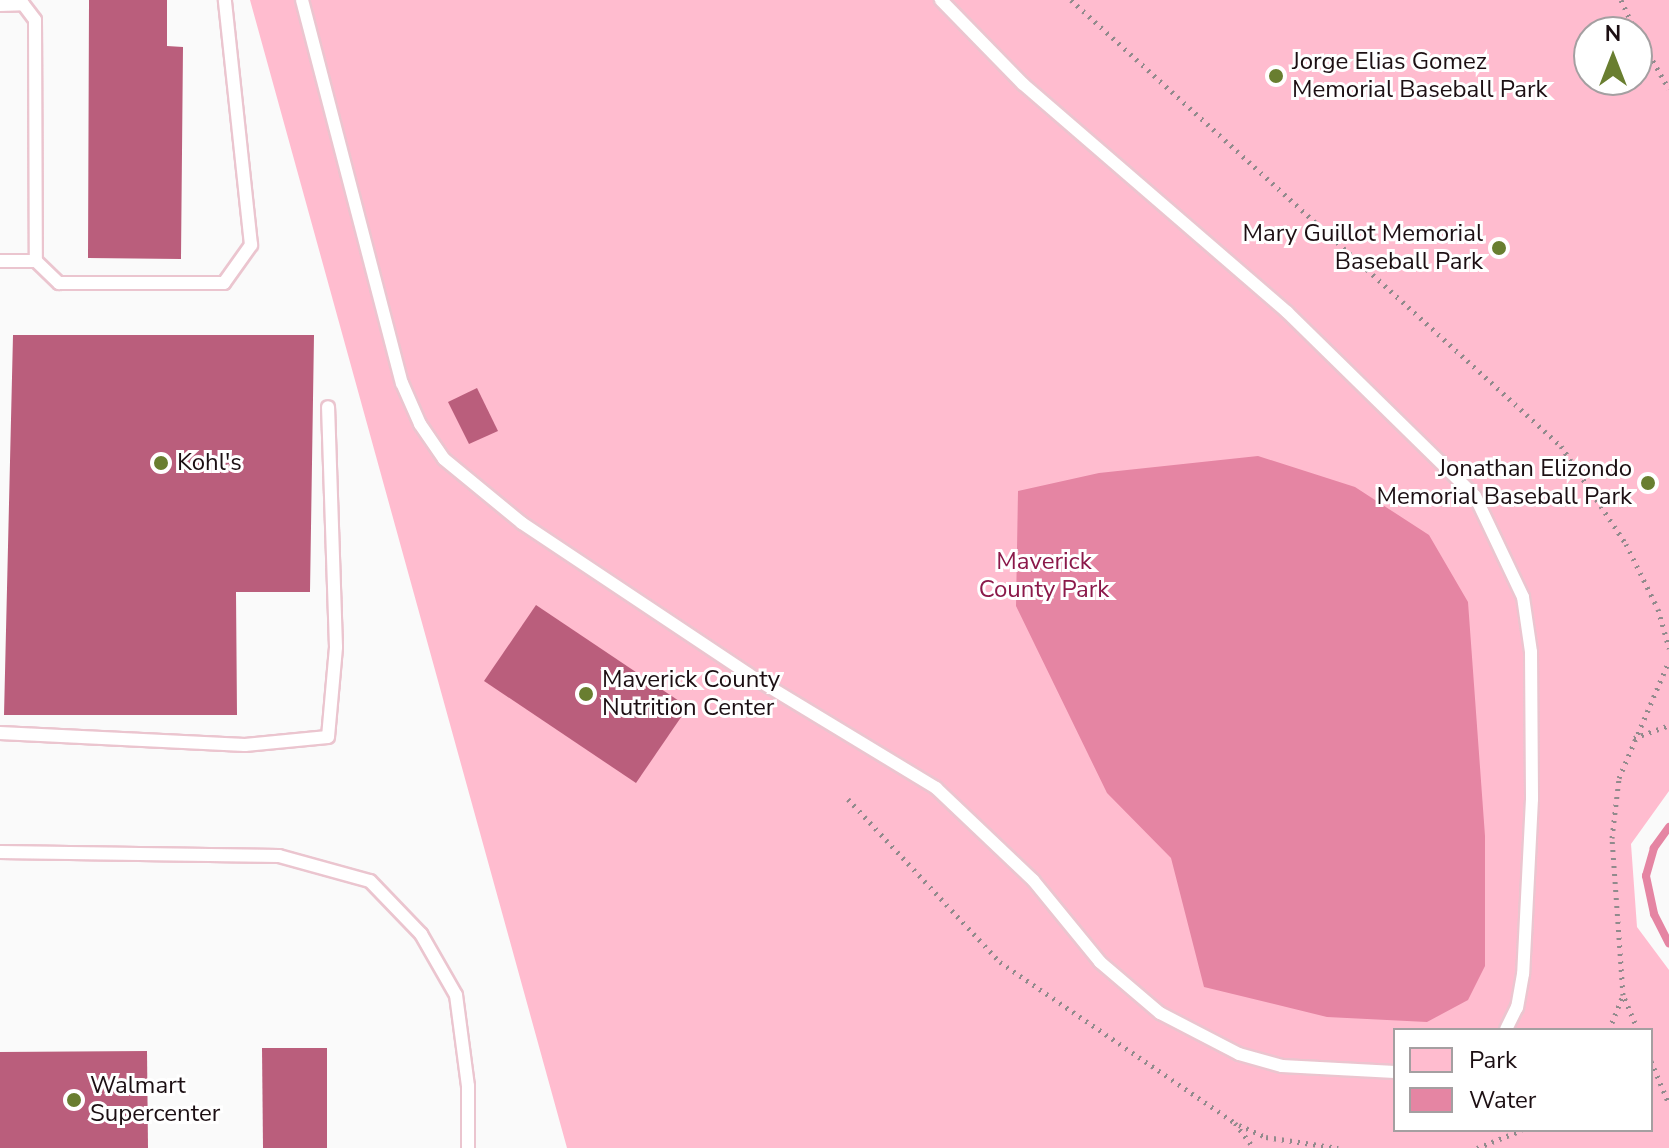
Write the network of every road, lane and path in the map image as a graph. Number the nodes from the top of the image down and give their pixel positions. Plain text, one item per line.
1 (225, 0) edge
2 (302, 0) edge
3 (941, 0) edge
4 (1071, 0) edge
5 (0, 5) edge
6 (1653, 61) edge
7 (1669, 89) edge
8 (0, 261) edge
9 (36, 261) junction
10 (328, 407) dead end
11 (1669, 648) edge
12 (1669, 661) edge
13 (1669, 725) edge
14 (0, 733) edge
15 (1634, 738) junction
16 (848, 799) dead end
17 (0, 852) edge
18 (1623, 995) junction
19 (1507, 1028) edge
20 (1610, 1028) edge
21 (1637, 1028) edge
22 (1653, 1066) edge
23 (1393, 1072) edge
24 (1669, 1104) edge
25 (1235, 1123) junction
26 (1517, 1132) edge
27 (468, 1148) edge
28 (1254, 1148) edge
29 (1338, 1148) edge
30 (1477, 1148) edge

1 - 9 lane
2 - 23 lane
3 - 19 lane
4 - 11 path
5 - 9 lane
6 - 7 path
8 - 9 lane
10 - 14 lane
12 - 15 path
13 - 15 path
15 - 18 path
16 - 25 path
17 - 27 lane
18 - 20 path
18 - 21 path
22 - 24 path
25 - 28 path
25 - 29 path
26 - 30 path

